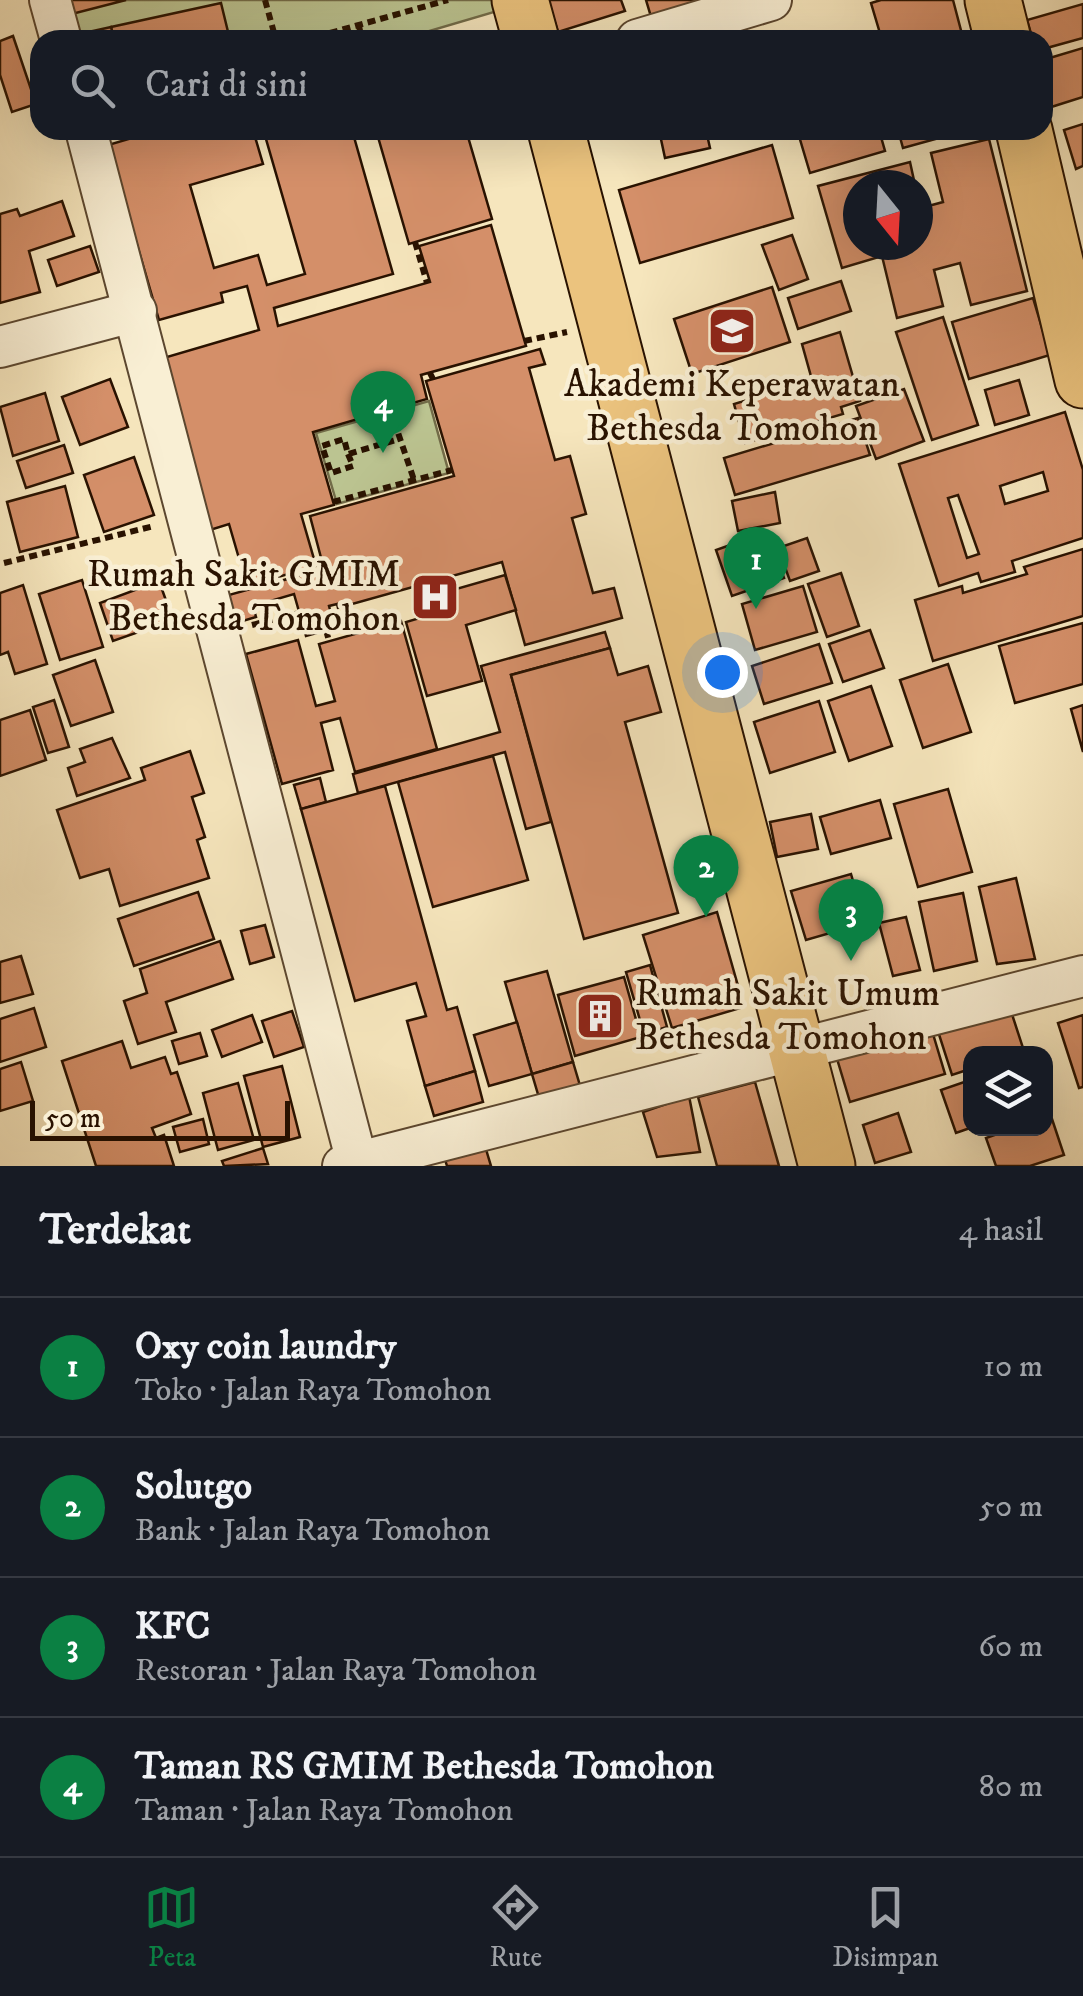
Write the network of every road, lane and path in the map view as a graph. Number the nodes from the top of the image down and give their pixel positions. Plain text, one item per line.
1 (50, 0) edge
2 (265, 0) edge
3 (448, 0) edge
4 (520, 0) edge
5 (770, 0) edge
6 (994, 0) edge
7 (358, 26) junction
8 (58, 30) edge
9 (273, 30) edge
10 (343, 30) edge
11 (359, 30) edge
12 (528, 30) edge
13 (670, 30) edge
14 (1001, 30) edge
15 (89, 140) edge
16 (559, 140) edge
17 (1026, 140) edge
18 (415, 242) dead end
19 (428, 283) dead end
20 (136, 311) junction
21 (0, 347) edge
22 (1082, 374) edge
23 (390, 409) dead end
24 (400, 439) junction
25 (348, 454) junction
26 (452, 470) dead end
27 (414, 480) junction
28 (333, 502) dead end
29 (189, 517) junction
30 (4, 563) dead end
31 (300, 613) dead end
32 (326, 630) dead end
33 (220, 634) junction
34 (330, 641) dead end
35 (1083, 976) edge
36 (796, 1046) junction
37 (353, 1165) edge
38 (827, 1166) edge

1 - 8 street
2 - 9 path
3 - 7 path
4 - 12 main road
5 - 13 street
6 - 14 main road
7 - 10 path
7 - 11 path
15 - 20 street
16 - 36 main road
17 - 22 main road
18 - 19 path
20 - 21 street
20 - 29 street
23 - 24 path
24 - 25 path
24 - 27 path
25 - 25 path
26 - 27 path
27 - 28 path
29 - 30 path
29 - 33 street
31 - 33 path
32 - 34 path
33 - 37 street
35 - 36 street
36 - 37 street
36 - 38 main road

